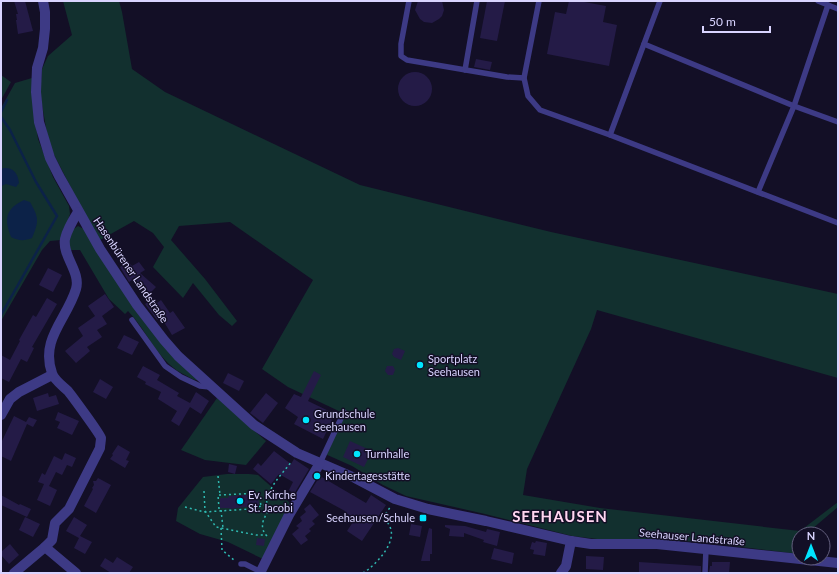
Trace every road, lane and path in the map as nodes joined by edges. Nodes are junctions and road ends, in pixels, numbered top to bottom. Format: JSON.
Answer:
{"nodes":[{"id":1,"x":43,"y":1,"type":"edge"},
{"id":2,"x":409,"y":1,"type":"edge"},
{"id":3,"x":477,"y":1,"type":"edge"},
{"id":4,"x":539,"y":1,"type":"edge"},
{"id":5,"x":660,"y":1,"type":"edge"},
{"id":6,"x":818,"y":1,"type":"edge"},
{"id":7,"x":828,"y":5,"type":"junction"},
{"id":8,"x":838,"y":9,"type":"edge"},
{"id":9,"x":644,"y":44,"type":"junction"},
{"id":10,"x":465,"y":70,"type":"junction"},
{"id":11,"x":524,"y":78,"type":"junction"},
{"id":12,"x":794,"y":106,"type":"junction"},
{"id":13,"x":838,"y":122,"type":"edge"},
{"id":14,"x":610,"y":135,"type":"junction"},
{"id":15,"x":758,"y":192,"type":"junction"},
{"id":16,"x":78,"y":212,"type":"junction"},
{"id":17,"x":838,"y":223,"type":"edge"},
{"id":18,"x":132,"y":320,"type":"dead end"},
{"id":19,"x":52,"y":375,"type":"junction"},
{"id":20,"x":214,"y":388,"type":"junction"},
{"id":21,"x":238,"y":409,"type":"joint"},
{"id":22,"x":344,"y":412,"type":"dead end"},
{"id":23,"x":1,"y":415,"type":"edge"},
{"id":24,"x":297,"y":453,"type":"junction"},
{"id":25,"x":320,"y":463,"type":"junction"},
{"id":26,"x":218,"y":476,"type":"dead end"},
{"id":27,"x":204,"y":491,"type":"dead end"},
{"id":28,"x":220,"y":495,"type":"junction"},
{"id":29,"x":395,"y":499,"type":"junction"},
{"id":30,"x":265,"y":505,"type":"junction"},
{"id":31,"x":261,"y":506,"type":"junction"},
{"id":32,"x":185,"y":508,"type":"dead end"},
{"id":33,"x":220,"y":510,"type":"junction"},
{"id":34,"x":205,"y":512,"type":"junction"},
{"id":35,"x":291,"y":512,"type":"junction"},
{"id":36,"x":222,"y":528,"type":"junction"},
{"id":37,"x":266,"y":534,"type":"junction"},
{"id":38,"x":571,"y":541,"type":"junction"},
{"id":39,"x":274,"y":544,"type":"junction"},
{"id":40,"x":45,"y":547,"type":"junction"},
{"id":41,"x":706,"y":549,"type":"junction"},
{"id":42,"x":838,"y":563,"type":"edge"},
{"id":43,"x":241,"y":564,"type":"joint"},
{"id":44,"x":260,"y":572,"type":"edge"},
{"id":45,"x":14,"y":573,"type":"edge"},
{"id":46,"x":76,"y":573,"type":"edge"},
{"id":47,"x":364,"y":573,"type":"edge"},
{"id":48,"x":561,"y":573,"type":"edge"},
{"id":49,"x":705,"y":573,"type":"edge"}],
"edges":[{"from":1,"to":16,"type":"street","name":"Hasenbürener Landstraße"},
{"from":2,"to":10,"type":"lane"},
{"from":3,"to":10,"type":"lane"},
{"from":4,"to":11,"type":"lane"},
{"from":5,"to":9,"type":"lane"},
{"from":6,"to":7,"type":"lane"},
{"from":7,"to":8,"type":"lane"},
{"from":7,"to":12,"type":"lane"},
{"from":9,"to":12,"type":"lane"},
{"from":9,"to":14,"type":"lane"},
{"from":10,"to":11,"type":"lane"},
{"from":11,"to":14,"type":"lane"},
{"from":12,"to":13,"type":"lane"},
{"from":12,"to":15,"type":"lane"},
{"from":14,"to":15,"type":"lane"},
{"from":15,"to":17,"type":"lane"},
{"from":16,"to":19,"type":"street"},
{"from":16,"to":20,"type":"street","name":"Hasenbürener Landstraße"},
{"from":18,"to":20,"type":"lane"},
{"from":19,"to":23,"type":"street"},
{"from":19,"to":40,"type":"street"},
{"from":20,"to":21,"type":"street","name":"Hasenbürener Landstraße"},
{"from":21,"to":24,"type":"street","name":"Seehauser Landstraße"},
{"from":22,"to":25,"type":"lane"},
{"from":24,"to":25,"type":"street","name":"Seehauser Landstraße"},
{"from":24,"to":30,"type":"path"},
{"from":25,"to":29,"type":"street","name":"Seehauser Landstraße"},
{"from":25,"to":35,"type":"street"},
{"from":26,"to":28,"type":"path"},
{"from":27,"to":34,"type":"path"},
{"from":28,"to":31,"type":"path"},
{"from":28,"to":33,"type":"path"},
{"from":29,"to":38,"type":"street","name":"Seehauser Landstraße"},
{"from":29,"to":47,"type":"path"},
{"from":30,"to":31,"type":"path"},
{"from":30,"to":35,"type":"path"},
{"from":30,"to":37,"type":"path"},
{"from":31,"to":33,"type":"path"},
{"from":32,"to":34,"type":"path"},
{"from":33,"to":34,"type":"path"},
{"from":33,"to":36,"type":"path"},
{"from":34,"to":36,"type":"path"},
{"from":35,"to":39,"type":"street"},
{"from":36,"to":37,"type":"path"},
{"from":36,"to":43,"type":"path"},
{"from":37,"to":39,"type":"path"},
{"from":38,"to":41,"type":"street","name":"Seehauser Landstraße"},
{"from":38,"to":48,"type":"street"},
{"from":39,"to":44,"type":"street"},
{"from":40,"to":45,"type":"street"},
{"from":40,"to":46,"type":"street"},
{"from":41,"to":42,"type":"street","name":"Seehauser Landstraße"},
{"from":41,"to":49,"type":"lane"},
{"from":43,"to":44,"type":"lane"}]}
